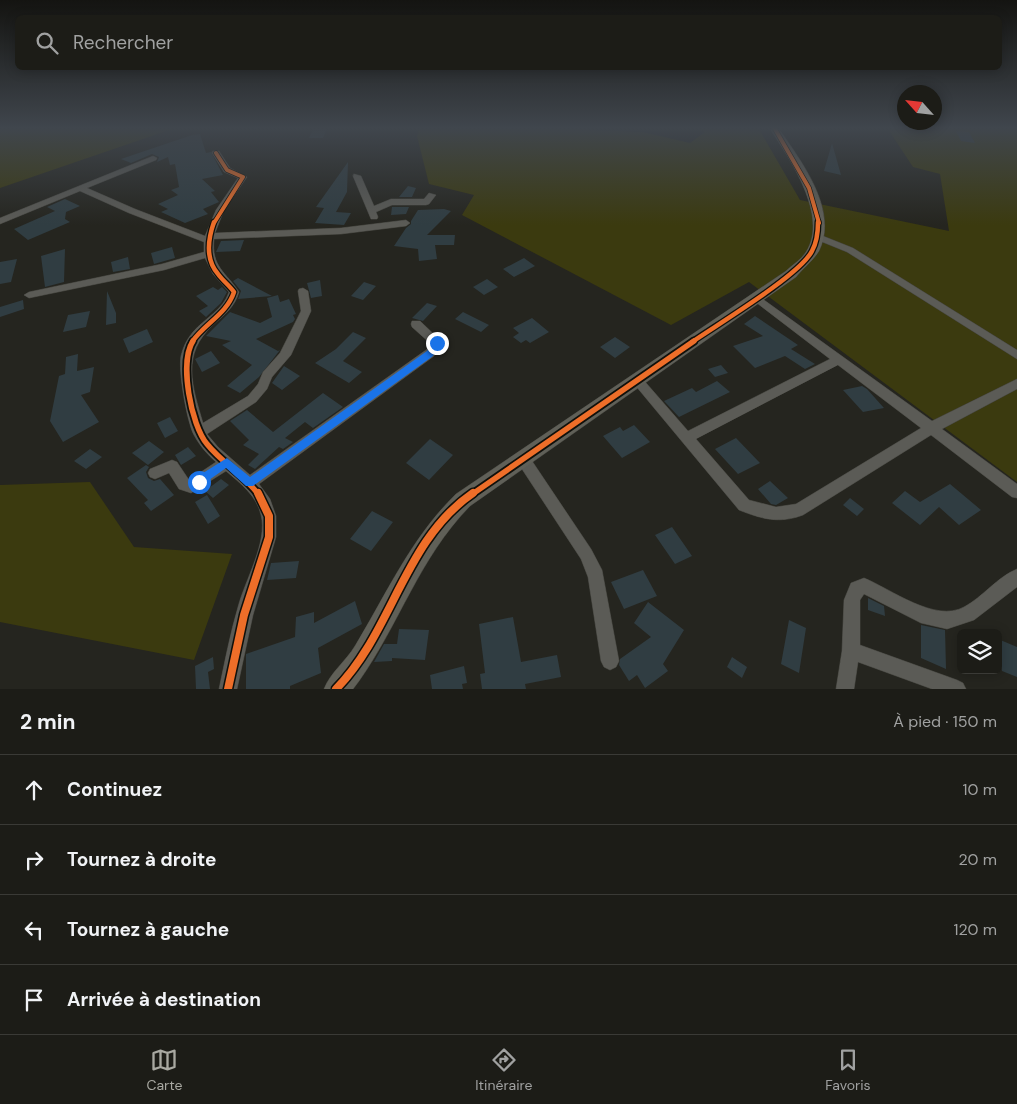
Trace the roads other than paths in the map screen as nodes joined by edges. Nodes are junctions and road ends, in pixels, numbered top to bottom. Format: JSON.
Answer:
{"nodes":[{"id":1,"x":145,"y":161,"type":"edge"},
{"id":2,"x":221,"y":161,"type":"edge"},
{"id":3,"x":794,"y":161,"type":"edge"},
{"id":4,"x":357,"y":176,"type":"dead end"},
{"id":5,"x":83,"y":189,"type":"junction"},
{"id":6,"x":432,"y":195,"type":"dead end"},
{"id":7,"x":374,"y":210,"type":"junction"},
{"id":8,"x":0,"y":221,"type":"edge"},
{"id":9,"x":406,"y":223,"type":"dead end"},
{"id":10,"x":376,"y":226,"type":"junction"},
{"id":11,"x":818,"y":237,"type":"junction"},
{"id":12,"x":209,"y":238,"type":"junction"},
{"id":13,"x":208,"y":254,"type":"junction"},
{"id":14,"x":303,"y":291,"type":"dead end"},
{"id":15,"x":29,"y":295,"type":"dead end"},
{"id":16,"x":757,"y":298,"type":"junction"},
{"id":17,"x":416,"y":324,"type":"dead end"},
{"id":18,"x":1017,"y":355,"type":"edge"},
{"id":19,"x":838,"y":360,"type":"junction"},
{"id":20,"x":636,"y":379,"type":"junction"},
{"id":21,"x":1017,"y":384,"type":"edge"},
{"id":22,"x":933,"y":427,"type":"junction"},
{"id":23,"x":199,"y":432,"type":"junction"},
{"id":24,"x":688,"y":437,"type":"junction"},
{"id":25,"x":523,"y":459,"type":"junction"},
{"id":26,"x":227,"y":462,"type":"junction"},
{"id":27,"x":156,"y":473,"type":"dead end"},
{"id":28,"x":250,"y":483,"type":"junction"},
{"id":29,"x":1017,"y":492,"type":"edge"},
{"id":30,"x":1017,"y":577,"type":"edge"},
{"id":31,"x":851,"y":651,"type":"junction"},
{"id":32,"x":610,"y":661,"type":"dead end"},
{"id":33,"x":228,"y":689,"type":"edge"},
{"id":34,"x":336,"y":689,"type":"edge"},
{"id":35,"x":845,"y":689,"type":"edge"},
{"id":36,"x":957,"y":689,"type":"edge"}],
"edges":[{"from":1,"to":5,"type":"street"},
{"from":2,"to":12,"type":"street"},
{"from":3,"to":11,"type":"street"},
{"from":4,"to":7,"type":"street"},
{"from":5,"to":8,"type":"street"},
{"from":5,"to":12,"type":"street"},
{"from":6,"to":7,"type":"street"},
{"from":7,"to":10,"type":"street"},
{"from":9,"to":10,"type":"street"},
{"from":10,"to":12,"type":"street"},
{"from":11,"to":16,"type":"street"},
{"from":11,"to":18,"type":"street"},
{"from":12,"to":13,"type":"street"},
{"from":13,"to":15,"type":"street"},
{"from":13,"to":23,"type":"street"},
{"from":14,"to":23,"type":"street"},
{"from":16,"to":19,"type":"street"},
{"from":16,"to":20,"type":"street"},
{"from":17,"to":28,"type":"street"},
{"from":19,"to":22,"type":"street"},
{"from":19,"to":24,"type":"street"},
{"from":20,"to":24,"type":"street"},
{"from":20,"to":25,"type":"street"},
{"from":21,"to":22,"type":"street"},
{"from":22,"to":24,"type":"street"},
{"from":22,"to":29,"type":"street"},
{"from":23,"to":26,"type":"street"},
{"from":25,"to":32,"type":"street"},
{"from":25,"to":34,"type":"street"},
{"from":26,"to":27,"type":"street"},
{"from":26,"to":28,"type":"street"},
{"from":28,"to":33,"type":"street"},
{"from":30,"to":31,"type":"street"},
{"from":31,"to":35,"type":"street"},
{"from":31,"to":36,"type":"street"}]}
